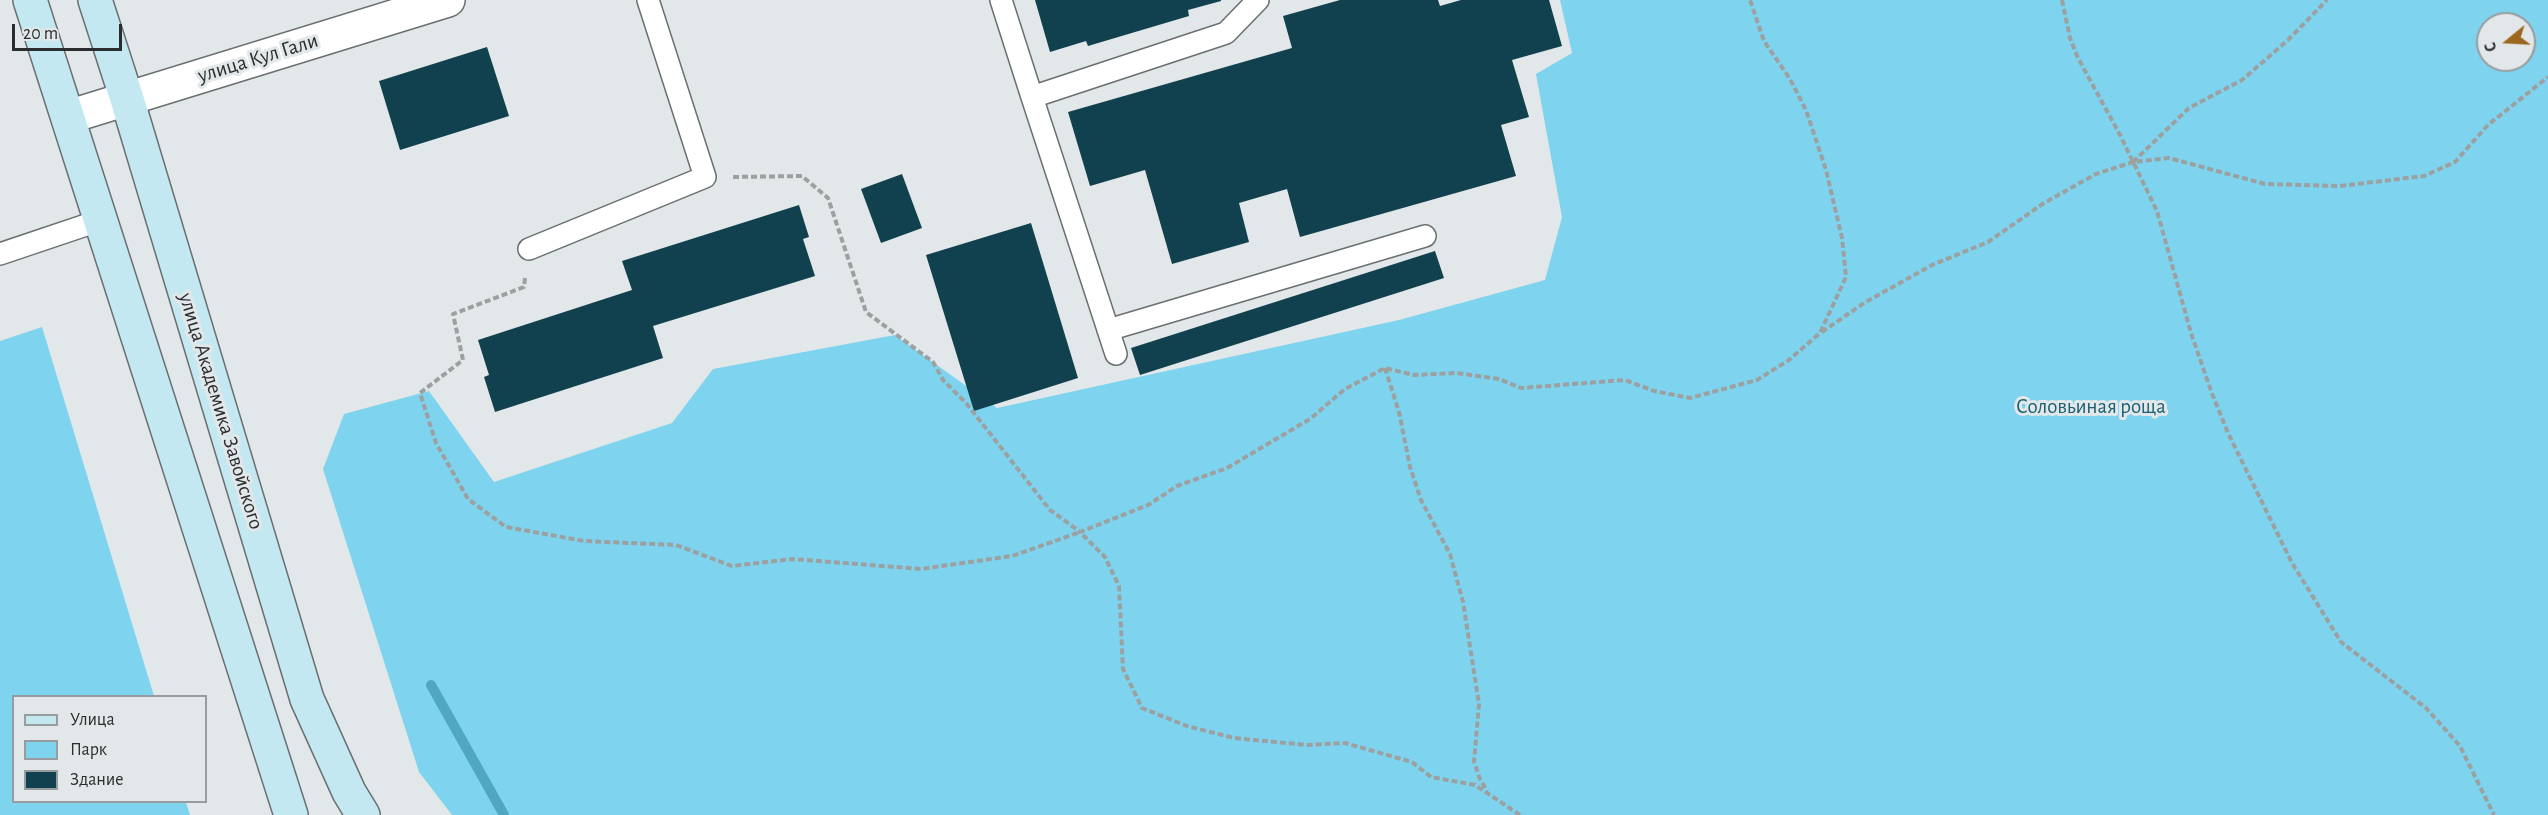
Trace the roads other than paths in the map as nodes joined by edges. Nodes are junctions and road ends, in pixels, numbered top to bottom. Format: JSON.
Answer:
{"nodes":[{"id":1,"x":30,"y":0,"type":"edge"},
{"id":2,"x":95,"y":0,"type":"edge"},
{"id":3,"x":448,"y":0,"type":"edge"},
{"id":4,"x":648,"y":0,"type":"edge"},
{"id":5,"x":1001,"y":0,"type":"edge"},
{"id":6,"x":1258,"y":0,"type":"edge"},
{"id":7,"x":1032,"y":97,"type":"junction"},
{"id":8,"x":127,"y":99,"type":"junction"},
{"id":9,"x":68,"y":117,"type":"junction"},
{"id":10,"x":101,"y":220,"type":"junction"},
{"id":11,"x":1425,"y":236,"type":"dead end"},
{"id":12,"x":529,"y":249,"type":"road end"},
{"id":13,"x":0,"y":254,"type":"edge"},
{"id":14,"x":1108,"y":330,"type":"junction"},
{"id":15,"x":1116,"y":354,"type":"dead end"},
{"id":16,"x":291,"y":815,"type":"edge"},
{"id":17,"x":363,"y":815,"type":"edge"}],
"edges":[{"from":1,"to":9,"type":"street"},
{"from":2,"to":8,"type":"street","name":"улица Академика Завойского"},
{"from":3,"to":8,"type":"street","name":"улица Кул Гали"},
{"from":4,"to":12,"type":"lane"},
{"from":5,"to":7,"type":"lane"},
{"from":6,"to":7,"type":"lane"},
{"from":7,"to":14,"type":"lane"},
{"from":8,"to":9,"type":"street","name":"улица Кул Гали"},
{"from":8,"to":17,"type":"street","name":"улица Академика Завойского"},
{"from":9,"to":10,"type":"street"},
{"from":10,"to":13,"type":"lane"},
{"from":10,"to":16,"type":"street"},
{"from":11,"to":14,"type":"lane"},
{"from":14,"to":15,"type":"lane"}]}
